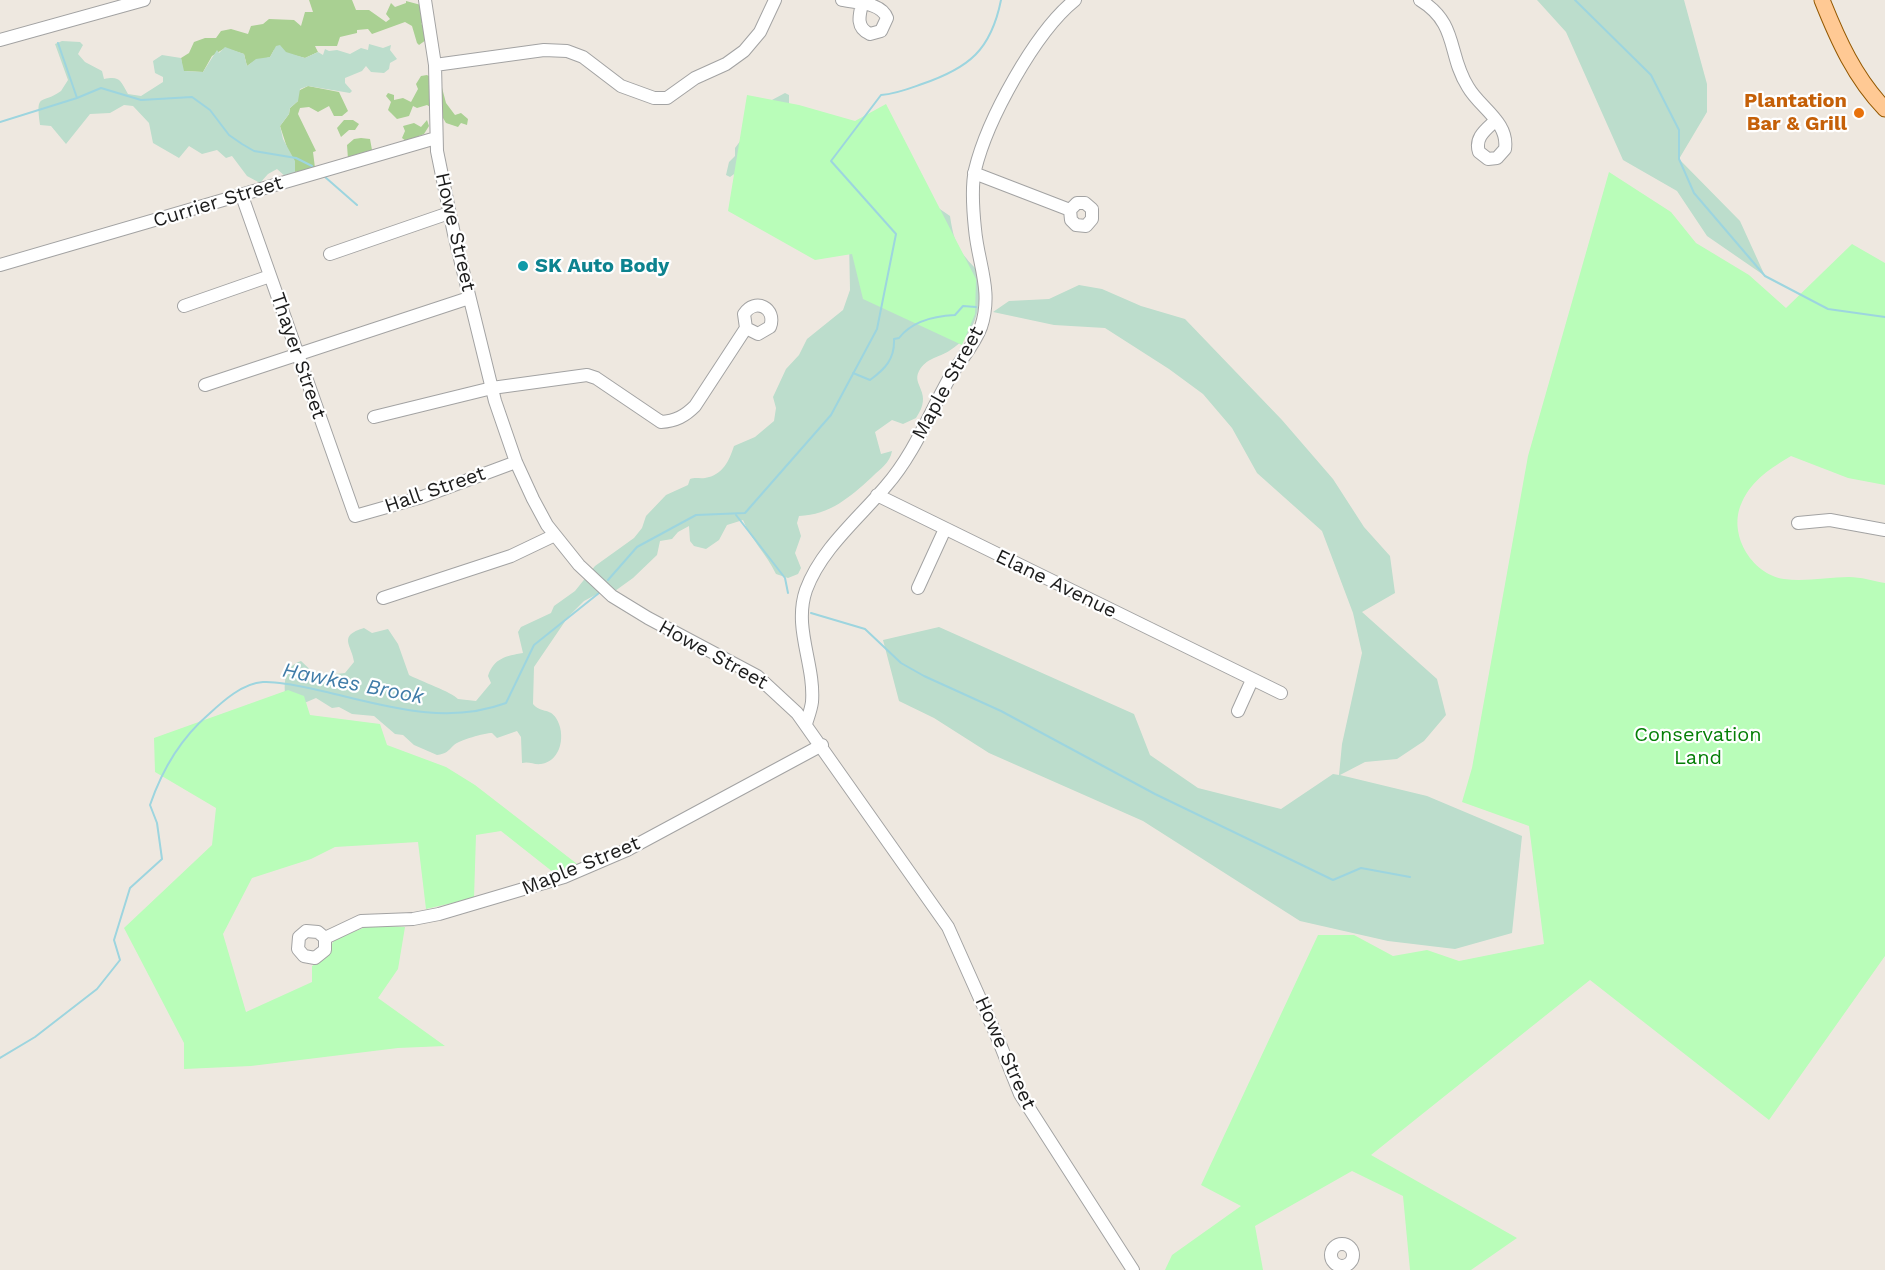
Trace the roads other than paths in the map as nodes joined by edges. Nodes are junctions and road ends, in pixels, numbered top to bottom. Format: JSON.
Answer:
{"nodes":[{"id":1,"x":144,"y":0,"type":"edge"},
{"id":2,"x":425,"y":0,"type":"edge"},
{"id":3,"x":775,"y":0,"type":"edge"},
{"id":4,"x":842,"y":0,"type":"edge"},
{"id":5,"x":1075,"y":0,"type":"edge"},
{"id":6,"x":1420,"y":0,"type":"edge"},
{"id":7,"x":1822,"y":0,"type":"edge"},
{"id":8,"x":862,"y":4,"type":"dead end"},
{"id":9,"x":0,"y":40,"type":"edge"},
{"id":10,"x":435,"y":65,"type":"junction"},
{"id":11,"x":1885,"y":109,"type":"edge"},
{"id":12,"x":1496,"y":120,"type":"dead end"},
{"id":13,"x":436,"y":138,"type":"junction"},
{"id":14,"x":974,"y":173,"type":"junction"},
{"id":15,"x":242,"y":196,"type":"junction"},
{"id":16,"x":1071,"y":210,"type":"dead end"},
{"id":17,"x":449,"y":213,"type":"junction"},
{"id":18,"x":330,"y":254,"type":"dead end"},
{"id":19,"x":0,"y":265,"type":"edge"},
{"id":20,"x":270,"y":276,"type":"junction"},
{"id":21,"x":469,"y":298,"type":"junction"},
{"id":22,"x":184,"y":306,"type":"dead end"},
{"id":23,"x":746,"y":328,"type":"dead end"},
{"id":24,"x":298,"y":354,"type":"junction"},
{"id":25,"x":205,"y":385,"type":"dead end"},
{"id":26,"x":492,"y":388,"type":"junction"},
{"id":27,"x":374,"y":417,"type":"dead end"},
{"id":28,"x":516,"y":462,"type":"junction"},
{"id":29,"x":877,"y":495,"type":"junction"},
{"id":30,"x":355,"y":516,"type":"joint"},
{"id":31,"x":1798,"y":523,"type":"dead end"},
{"id":32,"x":945,"y":529,"type":"junction"},
{"id":33,"x":1885,"y":530,"type":"edge"},
{"id":34,"x":555,"y":535,"type":"junction"},
{"id":35,"x":918,"y":588,"type":"dead end"},
{"id":36,"x":383,"y":598,"type":"dead end"},
{"id":37,"x":1252,"y":680,"type":"junction"},
{"id":38,"x":1281,"y":693,"type":"dead end"},
{"id":39,"x":1238,"y":711,"type":"dead end"},
{"id":40,"x":806,"y":724,"type":"junction"},
{"id":41,"x":822,"y":745,"type":"junction"},
{"id":42,"x":325,"y":938,"type":"dead end"},
{"id":43,"x":1133,"y":1270,"type":"edge"}],
"edges":[{"from":1,"to":9,"type":"street"},
{"from":2,"to":10,"type":"street","name":"Howe Street"},
{"from":3,"to":10,"type":"street"},
{"from":4,"to":8,"type":"street"},
{"from":5,"to":14,"type":"street","name":"Maple Street"},
{"from":6,"to":12,"type":"street"},
{"from":7,"to":11,"type":"main road"},
{"from":10,"to":13,"type":"street","name":"Howe Street"},
{"from":13,"to":15,"type":"street","name":"Currier Street"},
{"from":13,"to":17,"type":"street","name":"Howe Street"},
{"from":14,"to":16,"type":"street"},
{"from":14,"to":29,"type":"street","name":"Maple Street"},
{"from":15,"to":19,"type":"street","name":"Currier Street"},
{"from":15,"to":20,"type":"street","name":"Thayer Street"},
{"from":17,"to":18,"type":"street"},
{"from":17,"to":21,"type":"street","name":"Howe Street"},
{"from":20,"to":22,"type":"street"},
{"from":20,"to":24,"type":"street","name":"Thayer Street"},
{"from":21,"to":24,"type":"street"},
{"from":21,"to":26,"type":"street","name":"Howe Street"},
{"from":23,"to":26,"type":"street"},
{"from":24,"to":25,"type":"street"},
{"from":24,"to":30,"type":"street","name":"Thayer Street"},
{"from":26,"to":27,"type":"street"},
{"from":26,"to":28,"type":"street","name":"Howe Street"},
{"from":28,"to":30,"type":"street","name":"Hall Street"},
{"from":28,"to":34,"type":"street","name":"Howe Street"},
{"from":29,"to":32,"type":"street","name":"Elane Avenue"},
{"from":29,"to":40,"type":"street","name":"Maple Street"},
{"from":31,"to":33,"type":"street"},
{"from":32,"to":35,"type":"street"},
{"from":32,"to":37,"type":"street","name":"Elane Avenue"},
{"from":34,"to":36,"type":"street"},
{"from":34,"to":40,"type":"street","name":"Howe Street"},
{"from":37,"to":38,"type":"street","name":"Elane Avenue"},
{"from":37,"to":39,"type":"street"},
{"from":40,"to":41,"type":"street","name":"Howe Street"},
{"from":41,"to":42,"type":"street","name":"Maple Street"},
{"from":41,"to":43,"type":"street","name":"Howe Street"}]}
